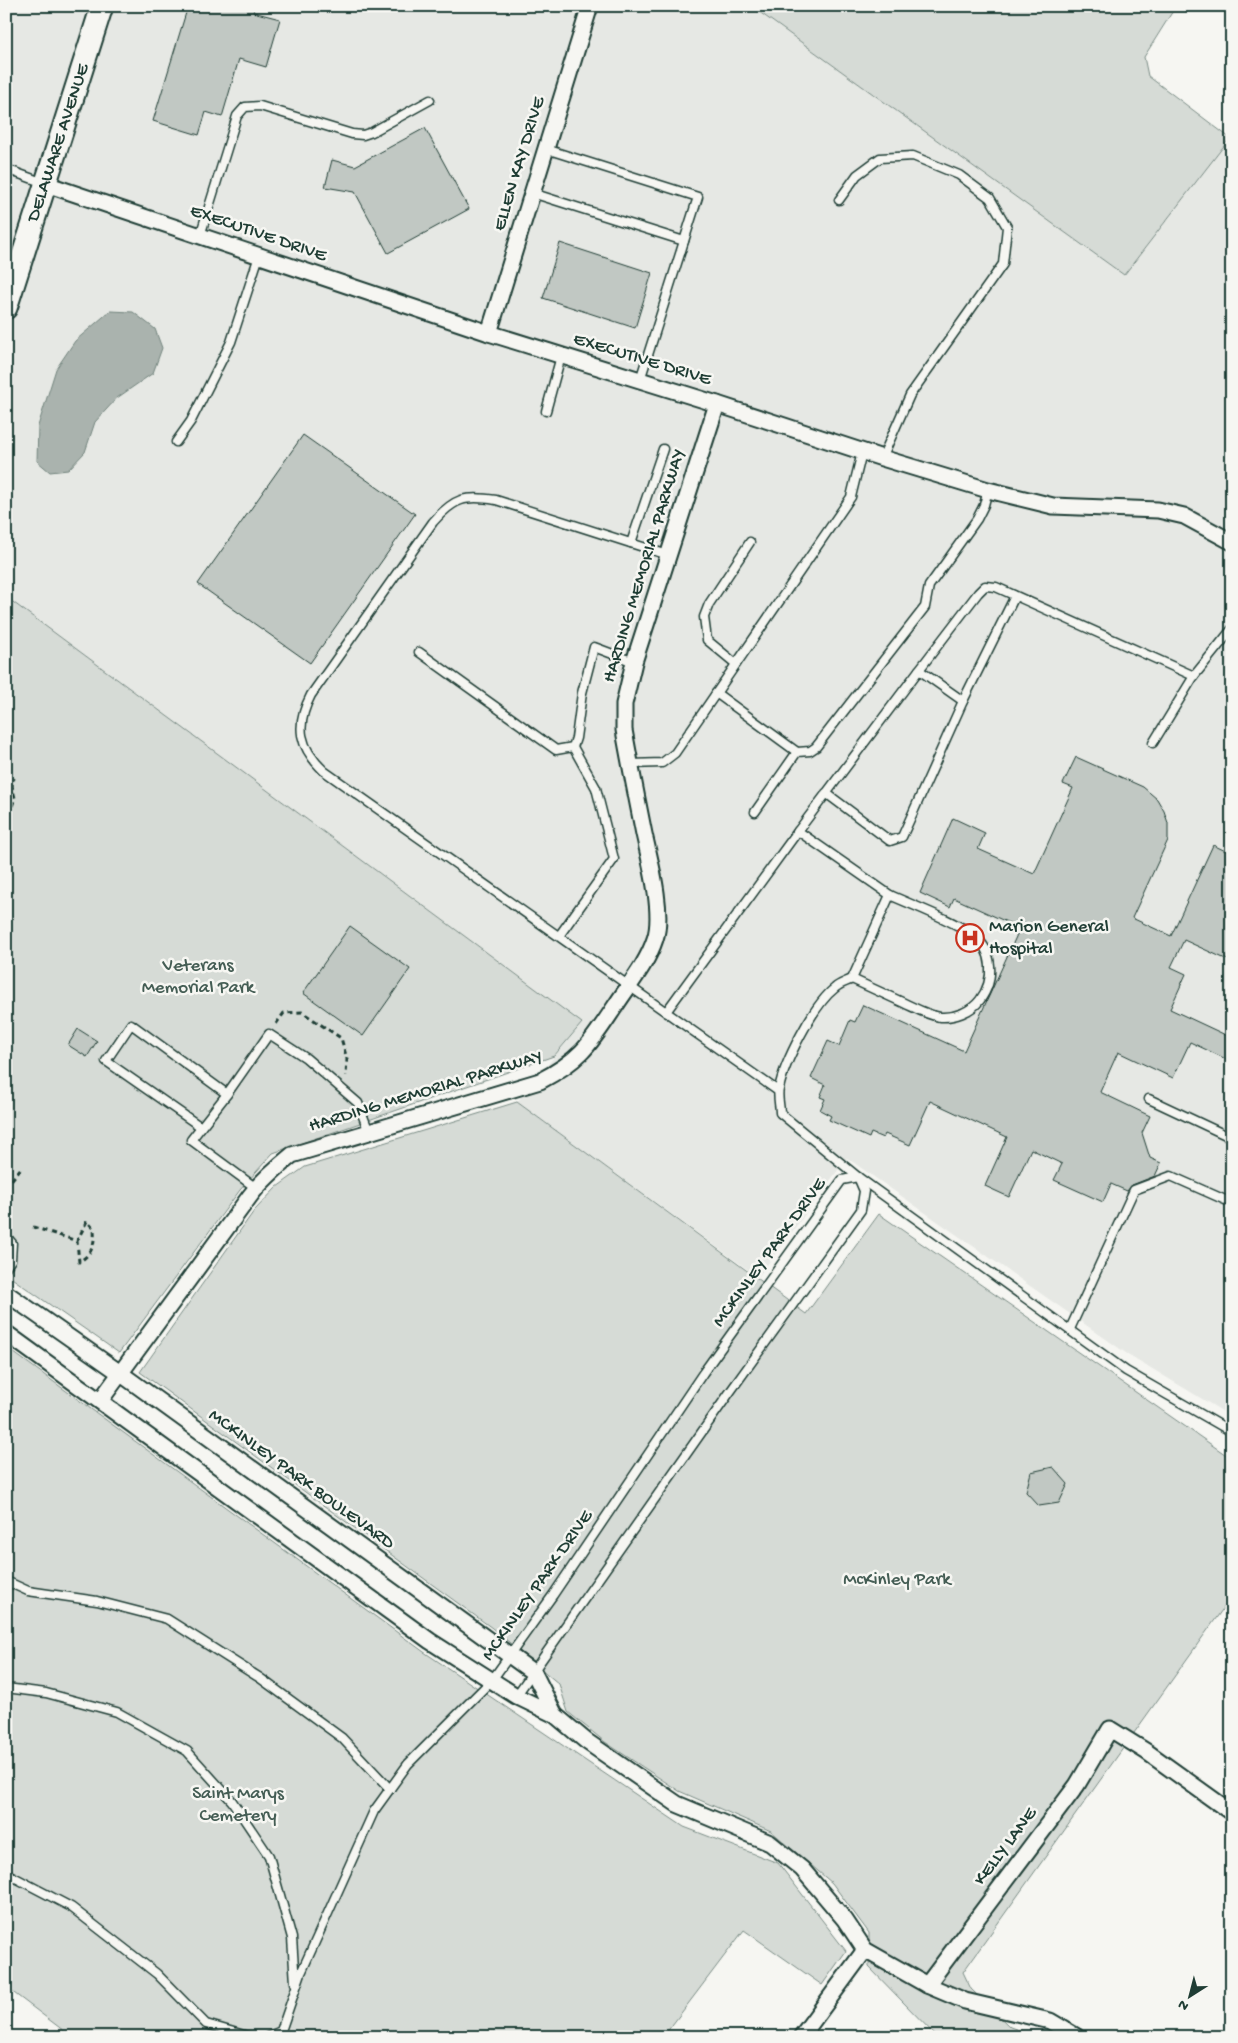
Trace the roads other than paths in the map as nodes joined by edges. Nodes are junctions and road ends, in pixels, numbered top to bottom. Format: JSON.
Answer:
{"nodes":[{"id":1,"x":102,"y":6,"type":"edge"},
{"id":2,"x":590,"y":6,"type":"edge"},
{"id":3,"x":430,"y":100,"type":"dead end"},
{"id":4,"x":546,"y":149,"type":"junction"},
{"id":5,"x":6,"y":169,"type":"edge"},
{"id":6,"x":46,"y":184,"type":"junction"},
{"id":7,"x":532,"y":193,"type":"junction"},
{"id":8,"x":839,"y":200,"type":"dead end"},
{"id":9,"x":200,"y":236,"type":"junction"},
{"id":10,"x":684,"y":241,"type":"junction"},
{"id":11,"x":259,"y":256,"type":"junction"},
{"id":12,"x":6,"y":308,"type":"edge"},
{"id":13,"x":489,"y":334,"type":"junction"},
{"id":14,"x":561,"y":356,"type":"junction"},
{"id":15,"x":640,"y":380,"type":"junction"},
{"id":16,"x":717,"y":404,"type":"junction"},
{"id":17,"x":546,"y":411,"type":"dead end"},
{"id":18,"x":176,"y":442,"type":"dead end"},
{"id":19,"x":663,"y":449,"type":"dead end"},
{"id":20,"x":862,"y":452,"type":"junction"},
{"id":21,"x":882,"y":458,"type":"junction"},
{"id":22,"x":988,"y":490,"type":"junction"},
{"id":23,"x":750,"y":542,"type":"dead end"},
{"id":24,"x":1232,"y":542,"type":"edge"},
{"id":25,"x":631,"y":544,"type":"junction"},
{"id":26,"x":668,"y":555,"type":"junction"},
{"id":27,"x":1015,"y":596,"type":"junction"},
{"id":28,"x":1232,"y":629,"type":"edge"},
{"id":29,"x":420,"y":652,"type":"dead end"},
{"id":30,"x":634,"y":662,"type":"junction"},
{"id":31,"x":736,"y":664,"type":"junction"},
{"id":32,"x":919,"y":670,"type":"junction"},
{"id":33,"x":1194,"y":676,"type":"junction"},
{"id":34,"x":716,"y":693,"type":"junction"},
{"id":35,"x":964,"y":701,"type":"junction"},
{"id":36,"x":1153,"y":743,"type":"dead end"},
{"id":37,"x":573,"y":747,"type":"junction"},
{"id":38,"x":797,"y":752,"type":"junction"},
{"id":39,"x":630,"y":764,"type":"junction"},
{"id":40,"x":826,"y":793,"type":"junction"},
{"id":41,"x":755,"y":812,"type":"dead end"},
{"id":42,"x":798,"y":831,"type":"junction"},
{"id":43,"x":890,"y":895,"type":"junction"},
{"id":44,"x":559,"y":936,"type":"junction"},
{"id":45,"x":852,"y":979,"type":"junction"},
{"id":46,"x":629,"y":985,"type":"junction"},
{"id":47,"x":666,"y":1012,"type":"junction"},
{"id":48,"x":778,"y":1091,"type":"junction"},
{"id":49,"x":227,"y":1094,"type":"junction"},
{"id":50,"x":1149,"y":1099,"type":"dead end"},
{"id":51,"x":201,"y":1127,"type":"junction"},
{"id":52,"x":369,"y":1132,"type":"junction"},
{"id":53,"x":1232,"y":1138,"type":"edge"},
{"id":54,"x":858,"y":1177,"type":"junction"},
{"id":55,"x":256,"y":1188,"type":"junction"},
{"id":56,"x":1232,"y":1203,"type":"edge"},
{"id":57,"x":6,"y":1236,"type":"edge"},
{"id":58,"x":6,"y":1267,"type":"edge"},
{"id":59,"x":6,"y":1293,"type":"edge"},
{"id":60,"x":1070,"y":1329,"type":"junction"},
{"id":61,"x":6,"y":1333,"type":"edge"},
{"id":62,"x":120,"y":1373,"type":"junction"},
{"id":63,"x":100,"y":1401,"type":"junction"},
{"id":64,"x":1232,"y":1432,"type":"edge"},
{"id":65,"x":6,"y":1581,"type":"edge"},
{"id":66,"x":510,"y":1656,"type":"junction"},
{"id":67,"x":534,"y":1673,"type":"junction"},
{"id":68,"x":492,"y":1680,"type":"junction"},
{"id":69,"x":6,"y":1688,"type":"edge"},
{"id":70,"x":516,"y":1696,"type":"junction"},
{"id":71,"x":556,"y":1715,"type":"junction"},
{"id":72,"x":390,"y":1789,"type":"junction"},
{"id":73,"x":1232,"y":1813,"type":"edge"},
{"id":74,"x":6,"y":1873,"type":"edge"},
{"id":75,"x":865,"y":1950,"type":"junction"},
{"id":76,"x":928,"y":1986,"type":"junction"},
{"id":77,"x":296,"y":1987,"type":"junction"},
{"id":78,"x":251,"y":2037,"type":"edge"},
{"id":79,"x":267,"y":2037,"type":"edge"},
{"id":80,"x":802,"y":2037,"type":"edge"},
{"id":81,"x":1077,"y":2037,"type":"edge"}],
"edges":[{"from":1,"to":6,"type":"main road","name":"DELAWARE AVENUE"},
{"from":2,"to":4,"type":"street","name":"ELLEN KAY DRIVE"},
{"from":3,"to":9,"type":"lane"},
{"from":4,"to":7,"type":"street","name":"ELLEN KAY DRIVE"},
{"from":4,"to":10,"type":"lane"},
{"from":5,"to":6,"type":"lane"},
{"from":6,"to":9,"type":"street","name":"EXECUTIVE DRIVE"},
{"from":6,"to":12,"type":"main road","name":"DELAWARE AVENUE"},
{"from":7,"to":10,"type":"lane"},
{"from":7,"to":13,"type":"street","name":"ELLEN KAY DRIVE"},
{"from":8,"to":21,"type":"lane"},
{"from":9,"to":11,"type":"street","name":"EXECUTIVE DRIVE"},
{"from":10,"to":15,"type":"lane"},
{"from":11,"to":13,"type":"street","name":"EXECUTIVE DRIVE"},
{"from":11,"to":18,"type":"lane"},
{"from":13,"to":14,"type":"street","name":"EXECUTIVE DRIVE"},
{"from":14,"to":15,"type":"street","name":"EXECUTIVE DRIVE"},
{"from":14,"to":17,"type":"lane"},
{"from":15,"to":16,"type":"street","name":"EXECUTIVE DRIVE"},
{"from":16,"to":20,"type":"street","name":"EXECUTIVE DRIVE"},
{"from":16,"to":26,"type":"street","name":"HARDING MEMORIAL PARKWAY"},
{"from":19,"to":25,"type":"lane"},
{"from":20,"to":21,"type":"street","name":"EXECUTIVE DRIVE"},
{"from":20,"to":31,"type":"lane"},
{"from":21,"to":22,"type":"street","name":"EXECUTIVE DRIVE"},
{"from":22,"to":24,"type":"street","name":"EXECUTIVE DRIVE"},
{"from":22,"to":38,"type":"lane"},
{"from":23,"to":31,"type":"lane"},
{"from":25,"to":26,"type":"lane"},
{"from":25,"to":44,"type":"lane"},
{"from":26,"to":30,"type":"street","name":"HARDING MEMORIAL PARKWAY"},
{"from":27,"to":32,"type":"lane"},
{"from":27,"to":33,"type":"lane"},
{"from":27,"to":35,"type":"lane"},
{"from":28,"to":33,"type":"lane"},
{"from":29,"to":37,"type":"lane"},
{"from":30,"to":37,"type":"lane"},
{"from":30,"to":39,"type":"street","name":"HARDING MEMORIAL PARKWAY"},
{"from":31,"to":34,"type":"lane"},
{"from":32,"to":35,"type":"lane"},
{"from":32,"to":40,"type":"lane"},
{"from":33,"to":36,"type":"lane"},
{"from":34,"to":38,"type":"lane"},
{"from":34,"to":39,"type":"lane"},
{"from":35,"to":40,"type":"lane"},
{"from":37,"to":44,"type":"lane"},
{"from":38,"to":41,"type":"lane"},
{"from":39,"to":46,"type":"street","name":"HARDING MEMORIAL PARKWAY"},
{"from":40,"to":42,"type":"lane"},
{"from":42,"to":43,"type":"lane"},
{"from":42,"to":47,"type":"lane"},
{"from":43,"to":45,"type":"lane"},
{"from":43,"to":45,"type":"lane"},
{"from":44,"to":46,"type":"lane"},
{"from":45,"to":48,"type":"lane"},
{"from":46,"to":47,"type":"lane"},
{"from":46,"to":52,"type":"street","name":"HARDING MEMORIAL PARKWAY"},
{"from":47,"to":48,"type":"lane"},
{"from":48,"to":54,"type":"lane"},
{"from":49,"to":51,"type":"lane"},
{"from":49,"to":51,"type":"lane"},
{"from":49,"to":52,"type":"lane"},
{"from":50,"to":53,"type":"lane"},
{"from":51,"to":55,"type":"lane"},
{"from":52,"to":55,"type":"street","name":"HARDING MEMORIAL PARKWAY"},
{"from":54,"to":60,"type":"lane"},
{"from":54,"to":66,"type":"lane","name":"MCKINLEY PARK DRIVE"},
{"from":54,"to":67,"type":"lane"},
{"from":55,"to":62,"type":"street","name":"HARDING MEMORIAL PARKWAY"},
{"from":56,"to":60,"type":"lane"},
{"from":57,"to":58,"type":"lane"},
{"from":59,"to":62,"type":"street","name":"MCKINLEY PARK BOULEVARD"},
{"from":60,"to":64,"type":"lane"},
{"from":61,"to":63,"type":"street","name":"MCKINLEY PARK BOULEVARD"},
{"from":62,"to":63,"type":"street","name":"HARDING MEMORIAL PARKWAY"},
{"from":62,"to":66,"type":"street","name":"MCKINLEY PARK BOULEVARD"},
{"from":63,"to":68,"type":"street","name":"MCKINLEY PARK BOULEVARD"},
{"from":65,"to":72,"type":"lane"},
{"from":66,"to":67,"type":"street","name":"MCKINLEY PARK BOULEVARD"},
{"from":66,"to":68,"type":"lane","name":"MCKINLEY PARK DRIVE"},
{"from":67,"to":70,"type":"lane"},
{"from":67,"to":71,"type":"street","name":"MCKINLEY PARK BOULEVARD"},
{"from":68,"to":70,"type":"street","name":"MCKINLEY PARK BOULEVARD"},
{"from":68,"to":72,"type":"lane","name":"MCKINLEY PARK DRIVE"},
{"from":69,"to":77,"type":"lane"},
{"from":70,"to":71,"type":"street","name":"MCKINLEY PARK BOULEVARD"},
{"from":71,"to":75,"type":"street","name":"MCKINLEY PARK BOULEVARD"},
{"from":72,"to":77,"type":"lane","name":"MCKINLEY PARK DRIVE"},
{"from":73,"to":76,"type":"street","name":"KELLY LANE"},
{"from":74,"to":78,"type":"lane"},
{"from":75,"to":76,"type":"street","name":"MCKINLEY PARK BOULEVARD"},
{"from":75,"to":80,"type":"street"},
{"from":76,"to":81,"type":"street","name":"MCKINLEY PARK BOULEVARD"},
{"from":77,"to":79,"type":"lane","name":"MCKINLEY PARK DRIVE"}]}
